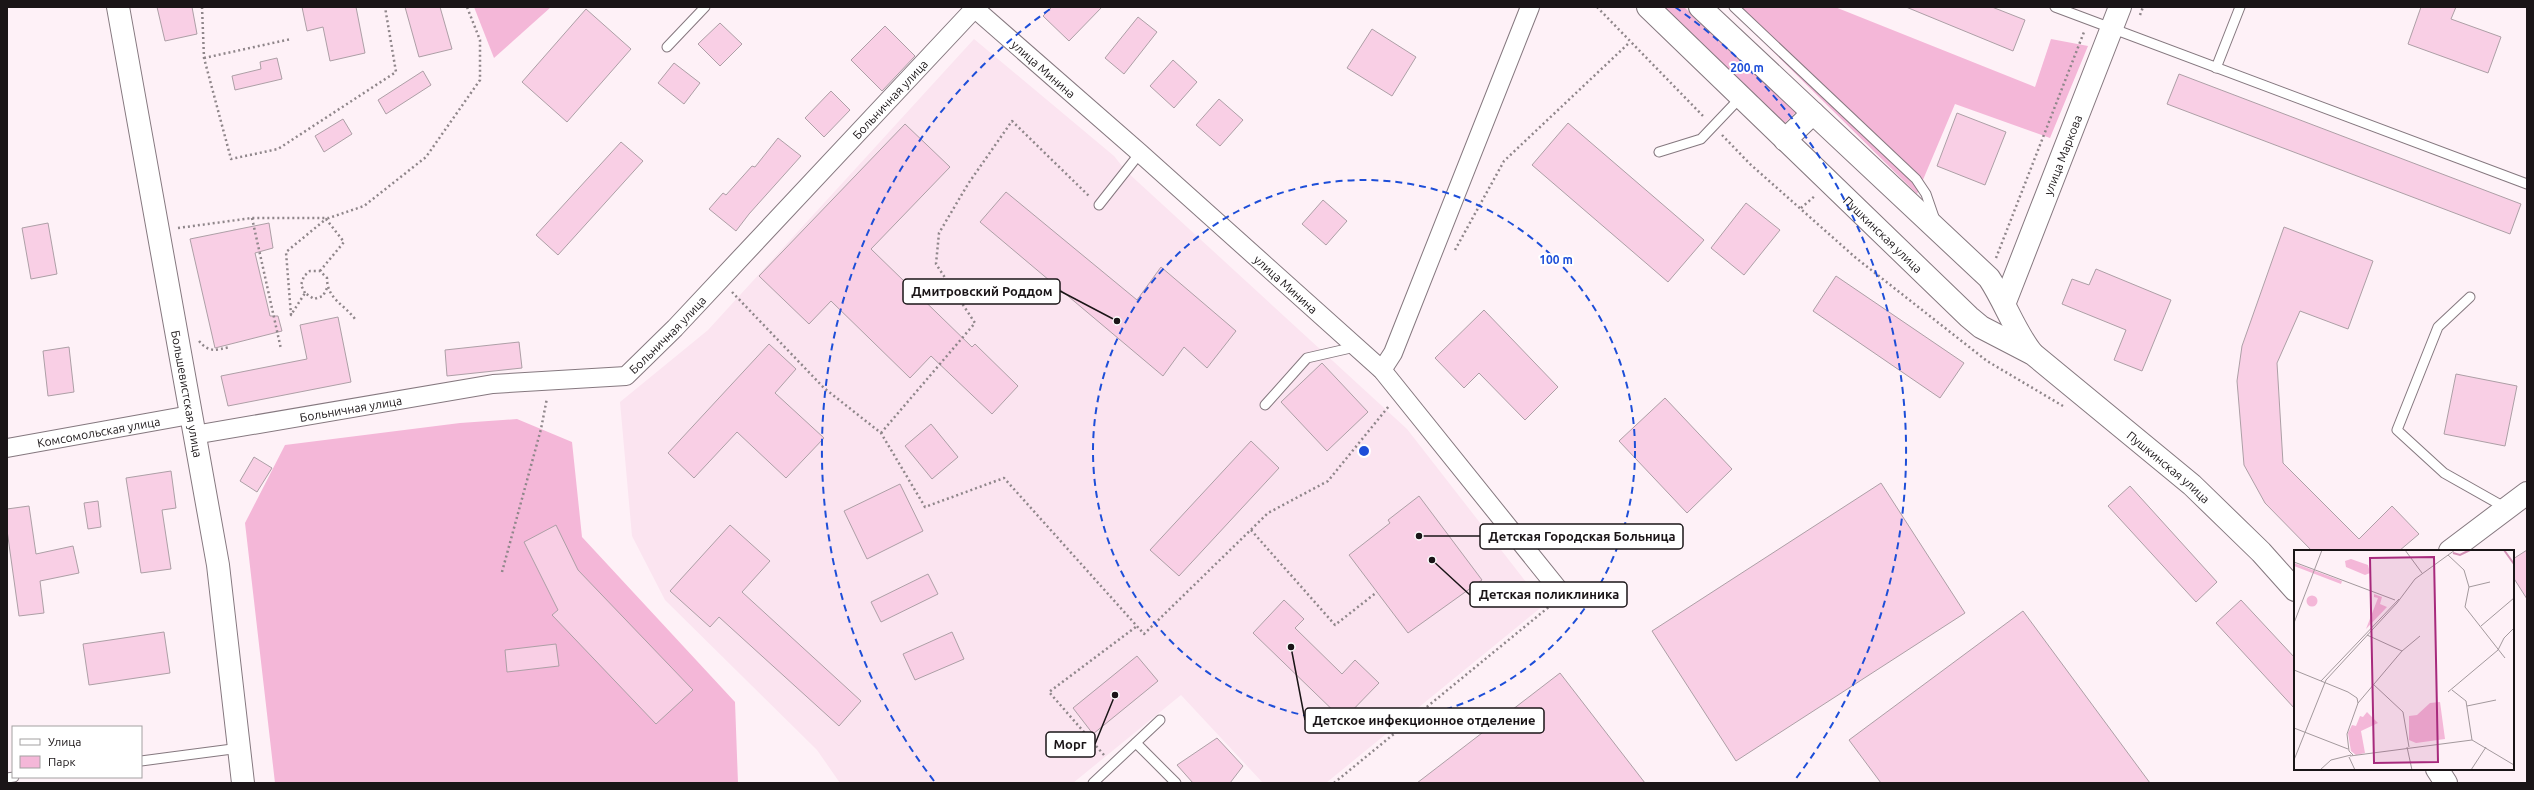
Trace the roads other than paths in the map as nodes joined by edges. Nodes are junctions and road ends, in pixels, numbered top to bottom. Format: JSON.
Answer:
{"nodes":[{"id":1,"x":118,"y":7,"type":"edge"},
{"id":2,"x":705,"y":7,"type":"edge"},
{"id":3,"x":1530,"y":7,"type":"edge"},
{"id":4,"x":1648,"y":7,"type":"edge"},
{"id":5,"x":1700,"y":7,"type":"edge"},
{"id":6,"x":1734,"y":7,"type":"edge"},
{"id":7,"x":2055,"y":7,"type":"edge"},
{"id":8,"x":2120,"y":7,"type":"edge"},
{"id":9,"x":2240,"y":7,"type":"edge"},
{"id":10,"x":974,"y":8,"type":"edge"},
{"id":11,"x":2112,"y":29,"type":"junction"},
{"id":12,"x":667,"y":47,"type":"dead end"},
{"id":13,"x":2216,"y":68,"type":"junction"},
{"id":14,"x":1740,"y":98,"type":"junction"},
{"id":15,"x":1813,"y":113,"type":"junction"},
{"id":16,"x":1785,"y":140,"type":"junction"},
{"id":17,"x":1659,"y":152,"type":"dead end"},
{"id":18,"x":1140,"y":153,"type":"junction"},
{"id":19,"x":2527,"y":184,"type":"edge"},
{"id":20,"x":1098,"y":205,"type":"road end"},
{"id":21,"x":1939,"y":231,"type":"junction"},
{"id":22,"x":2470,"y":297,"type":"dead end"},
{"id":23,"x":2005,"y":302,"type":"junction"},
{"id":24,"x":1981,"y":326,"type":"junction"},
{"id":25,"x":1356,"y":347,"type":"junction"},
{"id":26,"x":2033,"y":354,"type":"junction"},
{"id":27,"x":1382,"y":370,"type":"junction"},
{"id":28,"x":1265,"y":405,"type":"dead end"},
{"id":29,"x":192,"y":425,"type":"junction"},
{"id":30,"x":7,"y":448,"type":"edge"},
{"id":31,"x":2527,"y":493,"type":"edge"},
{"id":32,"x":2506,"y":508,"type":"junction"},
{"id":33,"x":2451,"y":550,"type":"edge"},
{"id":34,"x":2294,"y":589,"type":"edge"},
{"id":35,"x":1563,"y":595,"type":"road end"},
{"id":36,"x":1160,"y":720,"type":"dead end"},
{"id":37,"x":1136,"y":743,"type":"junction"},
{"id":38,"x":240,"y":748,"type":"junction"},
{"id":39,"x":142,"y":761,"type":"edge"},
{"id":40,"x":2438,"y":770,"type":"edge"},
{"id":41,"x":243,"y":783,"type":"edge"},
{"id":42,"x":1093,"y":783,"type":"edge"},
{"id":43,"x":1176,"y":783,"type":"edge"},
{"id":44,"x":2446,"y":783,"type":"edge"}],
"edges":[{"from":1,"to":29,"type":"main road","name":"Большевистская улица"},
{"from":2,"to":12,"type":"lane"},
{"from":3,"to":27,"type":"street"},
{"from":4,"to":14,"type":"main road","name":"Пушкинская улица"},
{"from":5,"to":15,"type":"main road","name":"Пушкинская улица"},
{"from":6,"to":21,"type":"lane"},
{"from":7,"to":11,"type":"lane"},
{"from":8,"to":11,"type":"main road","name":"улица Маркова"},
{"from":9,"to":13,"type":"lane"},
{"from":10,"to":18,"type":"street","name":"улица Минина"},
{"from":10,"to":29,"type":"street","name":"Больничная улица"},
{"from":11,"to":13,"type":"lane"},
{"from":11,"to":23,"type":"main road","name":"улица Маркова"},
{"from":13,"to":19,"type":"lane"},
{"from":14,"to":16,"type":"main road","name":"Пушкинская улица"},
{"from":14,"to":17,"type":"lane"},
{"from":15,"to":16,"type":"main road"},
{"from":15,"to":21,"type":"main road","name":"Пушкинская улица"},
{"from":16,"to":24,"type":"main road","name":"Пушкинская улица"},
{"from":18,"to":20,"type":"lane"},
{"from":18,"to":25,"type":"street","name":"улица Минина"},
{"from":21,"to":23,"type":"main road","name":"Пушкинская улица"},
{"from":22,"to":32,"type":"lane"},
{"from":23,"to":24,"type":"main road"},
{"from":23,"to":26,"type":"main road","name":"Пушкинская улица"},
{"from":24,"to":26,"type":"main road","name":"Пушкинская улица"},
{"from":25,"to":27,"type":"street","name":"улица Минина"},
{"from":25,"to":28,"type":"lane"},
{"from":26,"to":34,"type":"main road","name":"Пушкинская улица"},
{"from":27,"to":35,"type":"street","name":"улица Минина"},
{"from":29,"to":30,"type":"street","name":"Комсомольская улица"},
{"from":29,"to":38,"type":"main road","name":"Большевистская улица"},
{"from":31,"to":32,"type":"main road"},
{"from":32,"to":33,"type":"main road"},
{"from":36,"to":37,"type":"lane"},
{"from":37,"to":42,"type":"lane"},
{"from":37,"to":43,"type":"lane"},
{"from":38,"to":39,"type":"lane"},
{"from":38,"to":41,"type":"main road","name":"Большевистская улица"},
{"from":40,"to":44,"type":"main road"}]}
